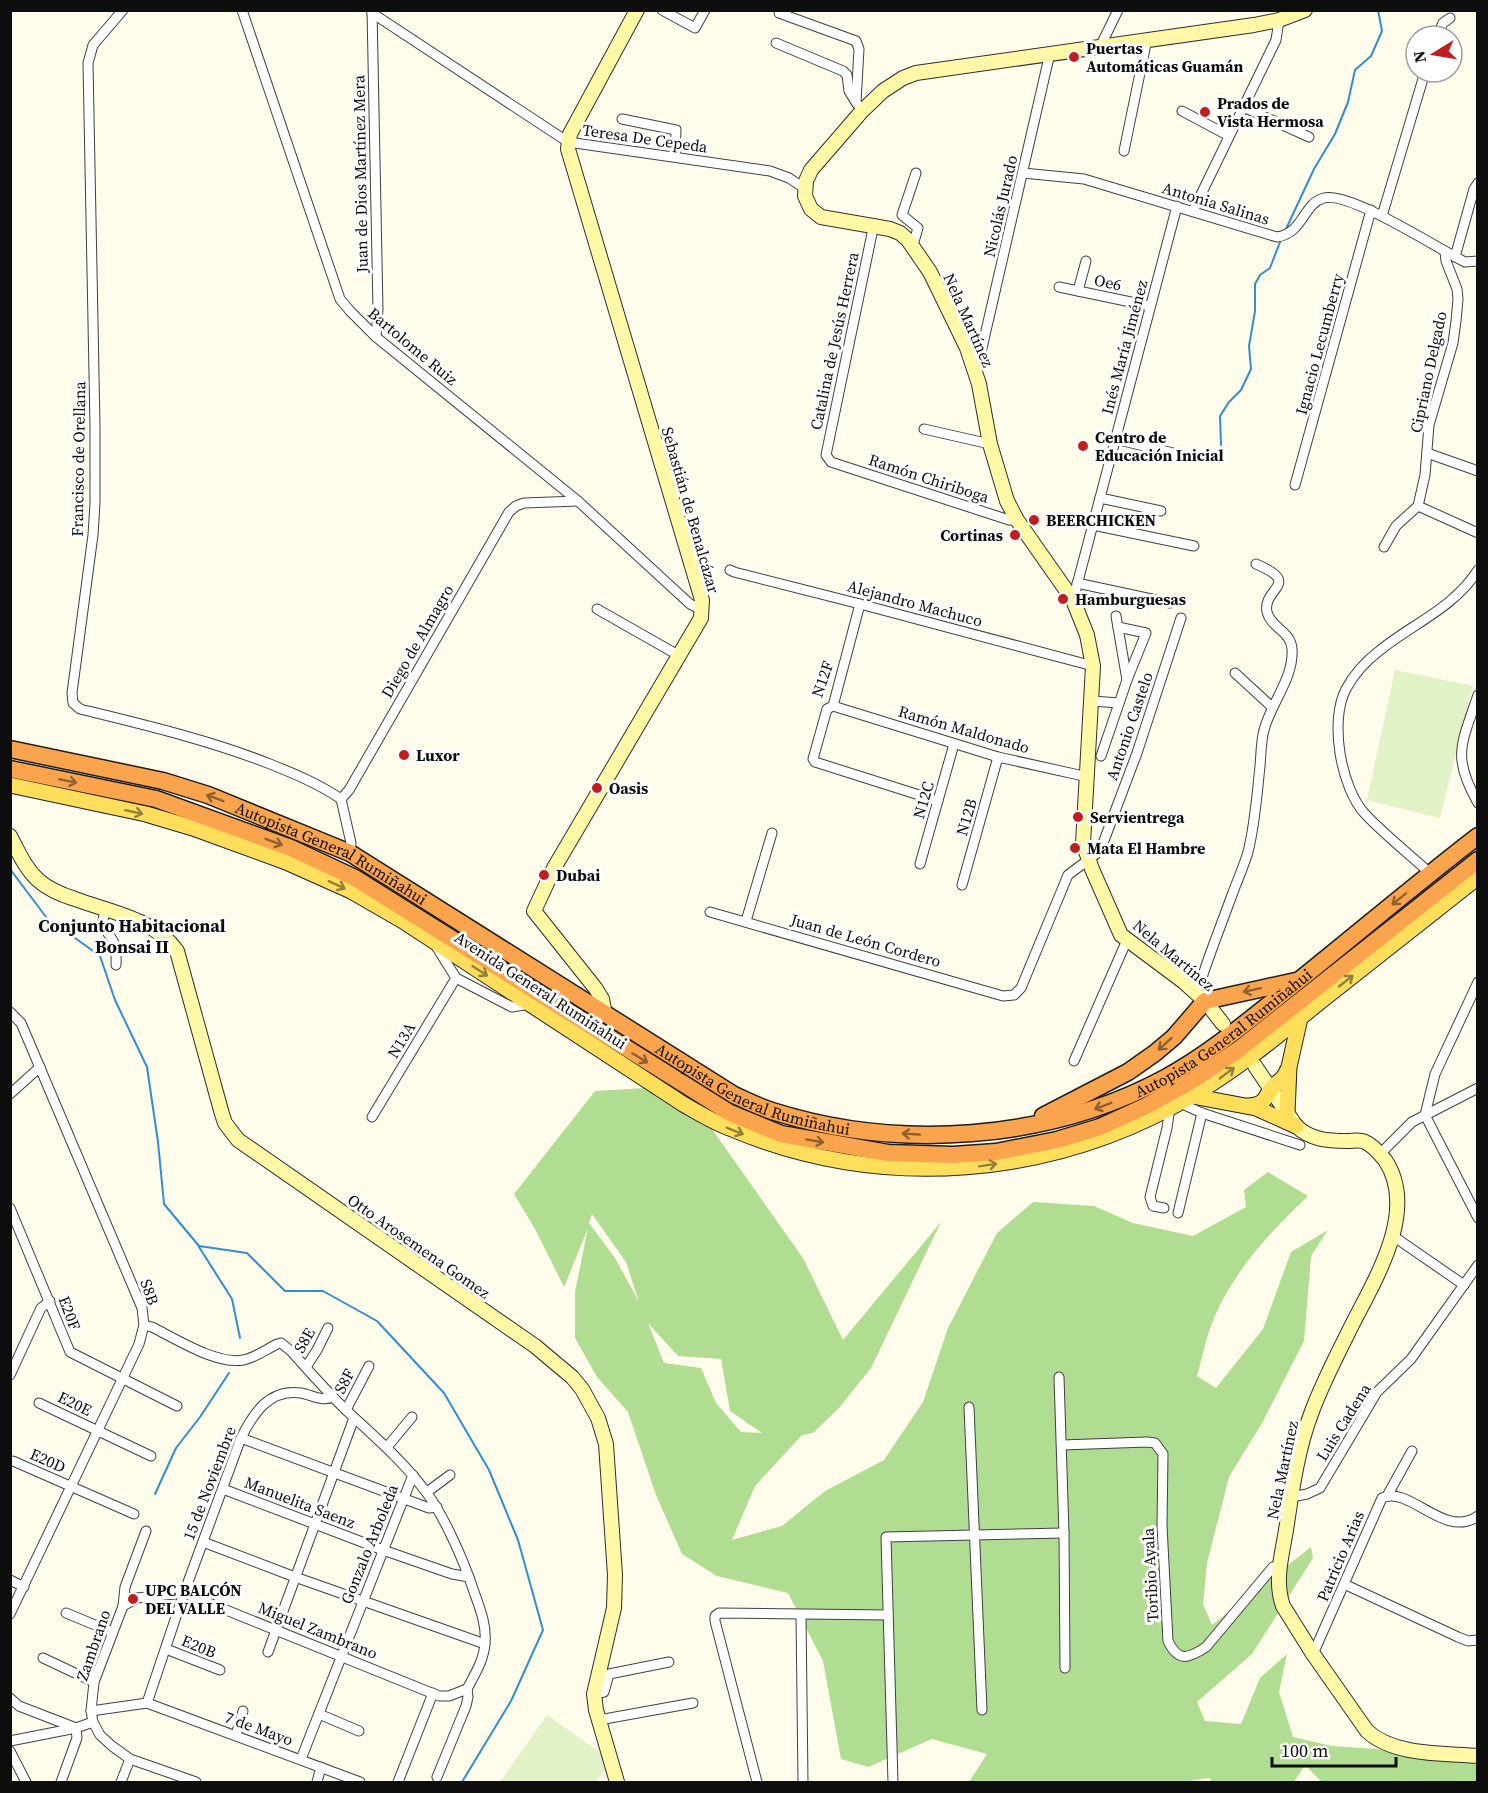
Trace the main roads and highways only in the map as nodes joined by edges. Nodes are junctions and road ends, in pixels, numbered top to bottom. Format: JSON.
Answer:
{"nodes":[{"id":1,"x":637,"y":10,"type":"edge"},
{"id":2,"x":1305,"y":10,"type":"edge"},
{"id":3,"x":10,"y":748,"type":"edge"},
{"id":4,"x":10,"y":769,"type":"edge"},
{"id":5,"x":10,"y":785,"type":"edge"},
{"id":6,"x":36,"y":791,"type":"junction"},
{"id":7,"x":10,"y":797,"type":"edge"},
{"id":8,"x":10,"y":836,"type":"edge"},
{"id":9,"x":1478,"y":836,"type":"edge"},
{"id":10,"x":1478,"y":860,"type":"edge"},
{"id":11,"x":1478,"y":878,"type":"edge"},
{"id":12,"x":1300,"y":980,"type":"junction"},
{"id":13,"x":1201,"y":997,"type":"junction"},
{"id":14,"x":605,"y":1015,"type":"junction"},
{"id":15,"x":1300,"y":1018,"type":"junction"},
{"id":16,"x":1223,"y":1024,"type":"dead end"},
{"id":17,"x":1256,"y":1066,"type":"dead end"},
{"id":18,"x":1289,"y":1067,"type":"junction"},
{"id":19,"x":1272,"y":1088,"type":"junction"},
{"id":20,"x":1181,"y":1102,"type":"junction"},
{"id":21,"x":1242,"y":1105,"type":"junction"},
{"id":22,"x":1287,"y":1112,"type":"junction"},
{"id":23,"x":1025,"y":1126,"type":"junction"},
{"id":24,"x":1296,"y":1126,"type":"junction"},
{"id":25,"x":1478,"y":1756,"type":"edge"},
{"id":26,"x":617,"y":1782,"type":"edge"}],
"edges":[{"from":1,"to":14,"type":"main road","name":"Sebastián de Benalcázar"},
{"from":2,"to":13,"type":"main road","name":"Nela Martínez"},
{"from":14,"to":3,"type":"highway","name":"Autopista General Rumiñahui","one_way":true},
{"from":4,"to":10,"type":"highway","name":"Autopista General Rumiñahui","one_way":true},
{"from":5,"to":6,"type":"main road","name":"Avenida General Rumiñahui"},
{"from":6,"to":7,"type":"main road"},
{"from":6,"to":20,"type":"main road","name":"Avenida General Rumiñahui","one_way":true},
{"from":8,"to":26,"type":"main road","name":"Otto Arosemena Gomez"},
{"from":9,"to":12,"type":"highway","name":"Autopista General Rumiñahui","one_way":true},
{"from":15,"to":11,"type":"main road","name":"Avenida General Rumiñahui","one_way":true},
{"from":12,"to":13,"type":"highway","one_way":true},
{"from":12,"to":23,"type":"highway","name":"Autopista General Rumiñahui","one_way":true},
{"from":13,"to":16,"type":"main road","name":"Nela Martínez"},
{"from":13,"to":23,"type":"highway","one_way":true},
{"from":23,"to":14,"type":"highway","name":"Autopista General Rumiñahui","one_way":true},
{"from":15,"to":18,"type":"main road"},
{"from":20,"to":15,"type":"main road","name":"Avenida General Rumiñahui","one_way":true},
{"from":17,"to":19,"type":"main road"},
{"from":18,"to":19,"type":"main road"},
{"from":18,"to":22,"type":"main road"},
{"from":19,"to":21,"type":"main road"},
{"from":19,"to":22,"type":"main road"},
{"from":20,"to":21,"type":"main road"},
{"from":21,"to":24,"type":"main road"},
{"from":22,"to":24,"type":"main road"},
{"from":24,"to":25,"type":"main road","name":"Nela Martínez"}]}
